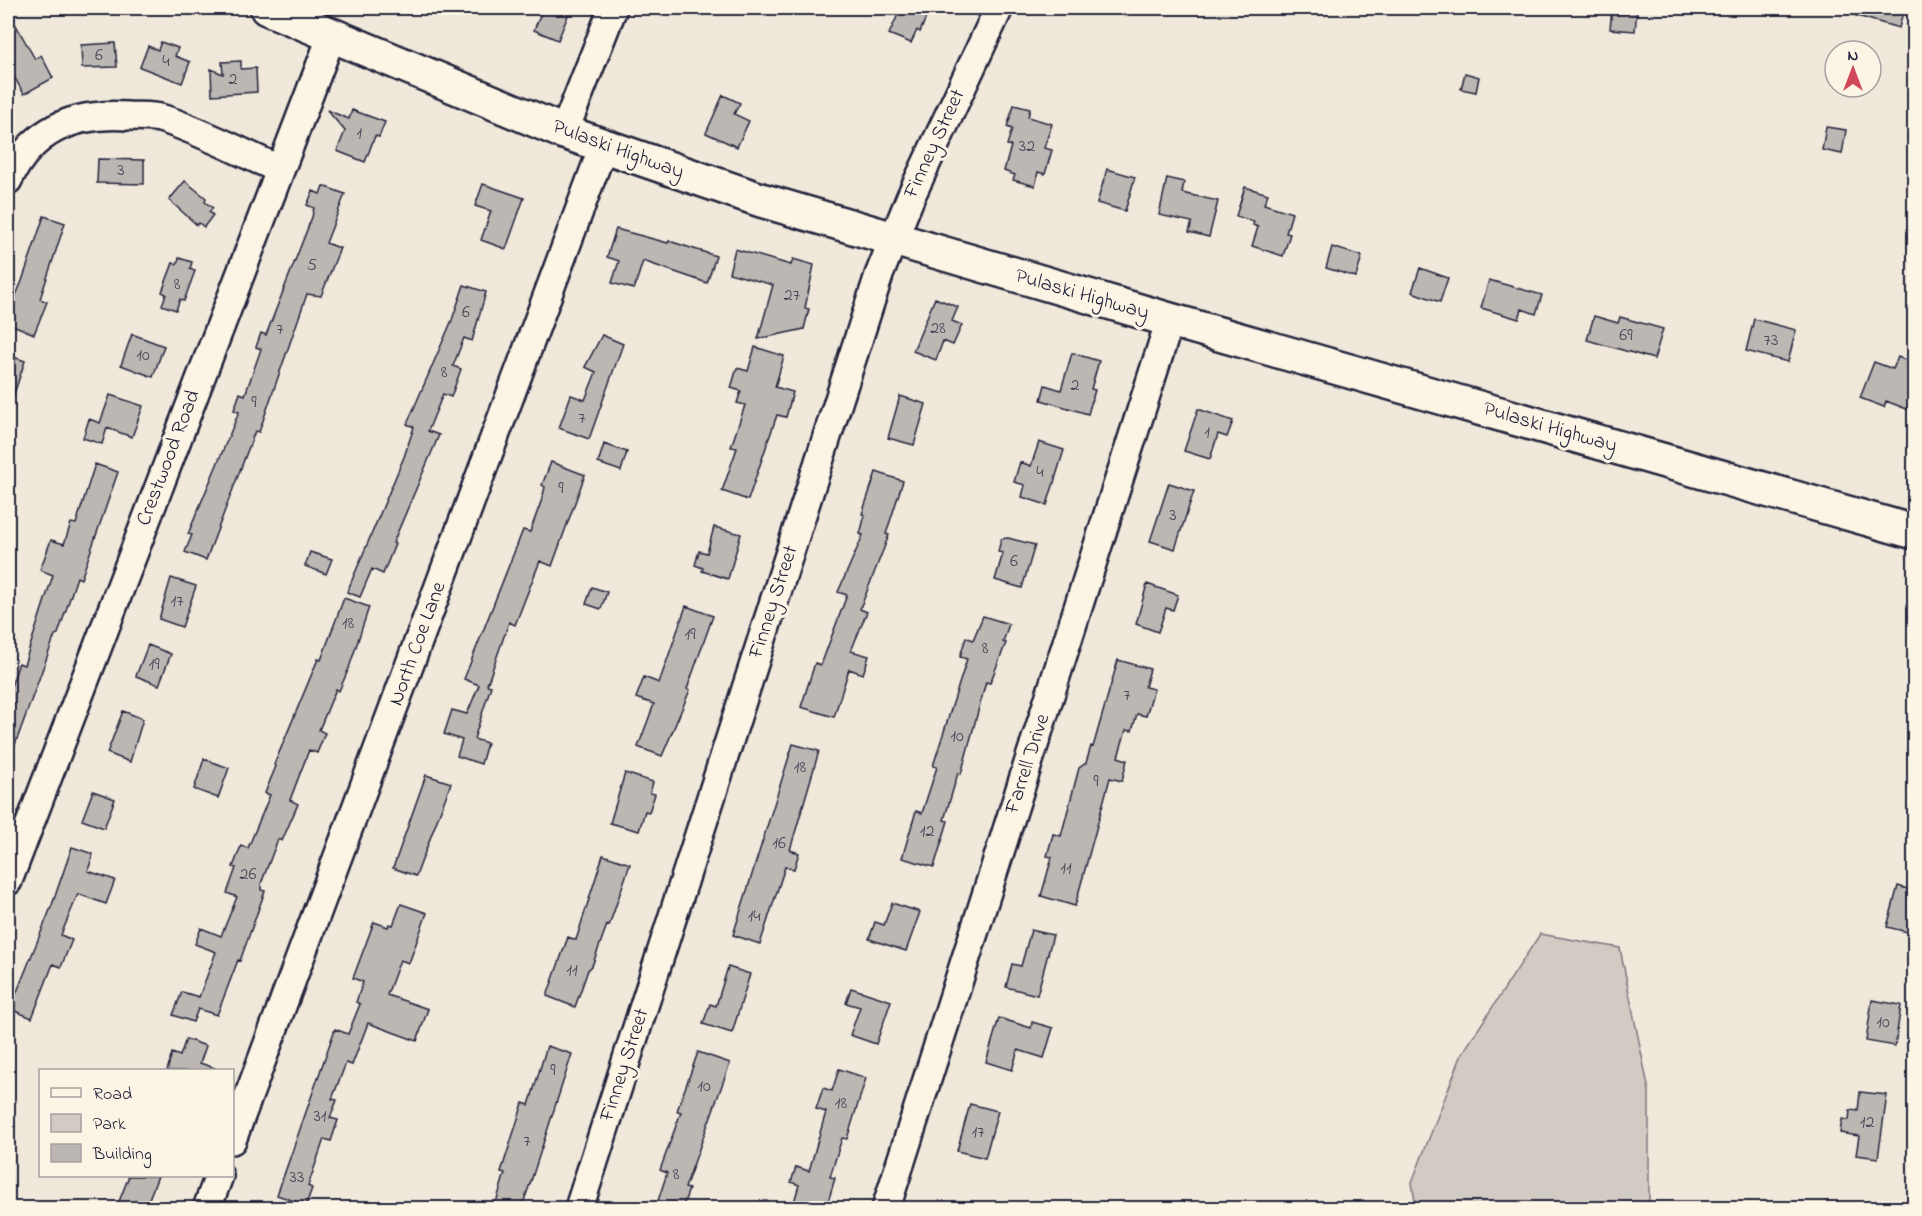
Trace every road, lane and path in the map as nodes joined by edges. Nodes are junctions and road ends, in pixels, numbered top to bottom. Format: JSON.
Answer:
{"nodes":[{"id":1,"x":613,"y":8,"type":"edge"},
{"id":2,"x":999,"y":8,"type":"edge"},
{"id":3,"x":286,"y":11,"type":"edge"},
{"id":4,"x":332,"y":35,"type":"junction"},
{"id":5,"x":564,"y":132,"type":"junction"},
{"id":6,"x":603,"y":147,"type":"junction"},
{"id":7,"x":279,"y":169,"type":"junction"},
{"id":8,"x":8,"y":180,"type":"edge"},
{"id":9,"x":892,"y":239,"type":"junction"},
{"id":10,"x":1170,"y":320,"type":"junction"},
{"id":11,"x":1914,"y":532,"type":"edge"},
{"id":12,"x":8,"y":881,"type":"edge"},
{"id":13,"x":234,"y":1135,"type":"edge"},
{"id":14,"x":219,"y":1177,"type":"edge"},
{"id":15,"x":207,"y":1209,"type":"edge"},
{"id":16,"x":579,"y":1209,"type":"edge"},
{"id":17,"x":886,"y":1209,"type":"edge"}],
"edges":[{"from":1,"to":5,"type":"street"},
{"from":2,"to":9,"type":"street","name":"Finney Street"},
{"from":3,"to":4,"type":"main road","name":"Pulaski Highway"},
{"from":4,"to":5,"type":"main road","name":"Pulaski Highway"},
{"from":4,"to":7,"type":"street","name":"Crestwood Road"},
{"from":5,"to":6,"type":"main road","name":"Pulaski Highway"},
{"from":6,"to":9,"type":"main road","name":"Pulaski Highway"},
{"from":6,"to":13,"type":"street","name":"North Coe Lane"},
{"from":7,"to":8,"type":"street"},
{"from":7,"to":12,"type":"street","name":"Crestwood Road"},
{"from":9,"to":10,"type":"main road","name":"Pulaski Highway"},
{"from":9,"to":16,"type":"street","name":"Finney Street"},
{"from":10,"to":11,"type":"main road","name":"Pulaski Highway"},
{"from":10,"to":17,"type":"street","name":"Farrell Drive"},
{"from":14,"to":15,"type":"street"}]}
